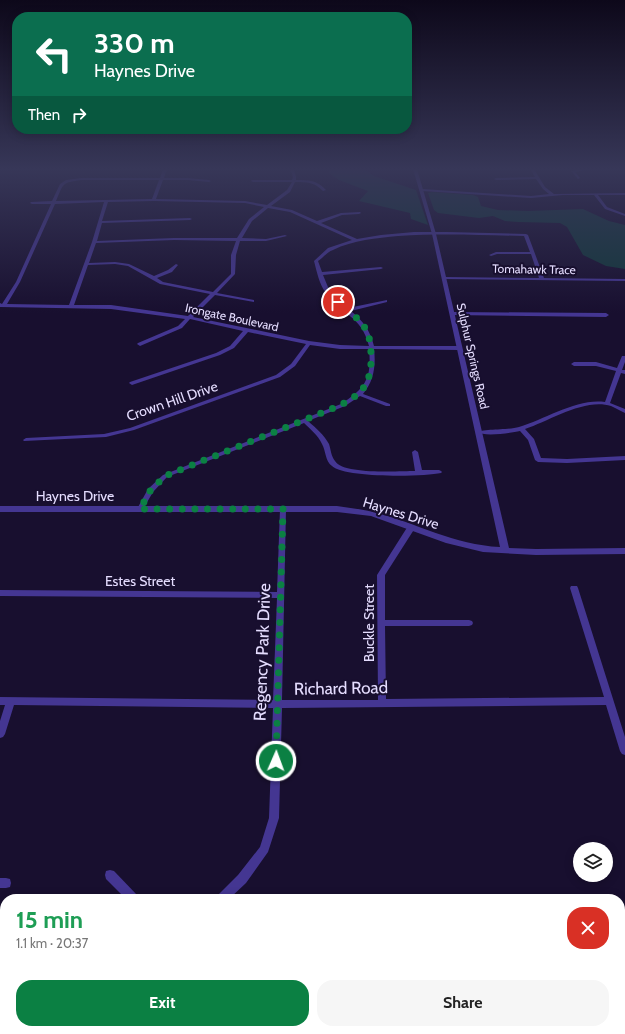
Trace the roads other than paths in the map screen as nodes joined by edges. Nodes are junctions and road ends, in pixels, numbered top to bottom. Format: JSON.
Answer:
{"nodes":[{"id":1,"x":47,"y":217,"type":"edge"},
{"id":2,"x":101,"y":217,"type":"edge"},
{"id":3,"x":253,"y":217,"type":"edge"},
{"id":4,"x":306,"y":217,"type":"edge"},
{"id":5,"x":332,"y":217,"type":"edge"},
{"id":6,"x":429,"y":217,"type":"edge"},
{"id":7,"x":190,"y":219,"type":"dead end"},
{"id":8,"x":100,"y":222,"type":"junction"},
{"id":9,"x":319,"y":222,"type":"junction"},
{"id":10,"x":434,"y":234,"type":"junction"},
{"id":11,"x":285,"y":236,"type":"dead end"},
{"id":12,"x":240,"y":239,"type":"junction"},
{"id":13,"x":356,"y":240,"type":"junction"},
{"id":14,"x":94,"y":242,"type":"junction"},
{"id":15,"x":533,"y":253,"type":"junction"},
{"id":16,"x":491,"y":255,"type":"dead end"},
{"id":17,"x":87,"y":264,"type":"junction"},
{"id":18,"x":176,"y":265,"type":"dead end"},
{"id":19,"x":381,"y":268,"type":"dead end"},
{"id":20,"x":320,"y":274,"type":"junction"},
{"id":21,"x":154,"y":278,"type":"junction"},
{"id":22,"x":444,"y":278,"type":"junction"},
{"id":23,"x":542,"y":279,"type":"junction"},
{"id":24,"x":625,"y":280,"type":"edge"},
{"id":25,"x":215,"y":293,"type":"junction"},
{"id":26,"x":252,"y":301,"type":"dead end"},
{"id":27,"x":385,"y":301,"type":"dead end"},
{"id":28,"x":2,"y":305,"type":"edge"},
{"id":29,"x":71,"y":305,"type":"junction"},
{"id":30,"x":347,"y":310,"type":"junction"},
{"id":31,"x":452,"y":314,"type":"junction"},
{"id":32,"x":606,"y":315,"type":"dead end"},
{"id":33,"x":190,"y":318,"type":"junction"},
{"id":34,"x":246,"y":330,"type":"junction"},
{"id":35,"x":309,"y":343,"type":"junction"},
{"id":36,"x":140,"y":344,"type":"dead end"},
{"id":37,"x":371,"y":348,"type":"junction"},
{"id":38,"x":459,"y":348,"type":"junction"},
{"id":39,"x":624,"y":357,"type":"edge"},
{"id":40,"x":574,"y":364,"type":"dead end"},
{"id":41,"x":623,"y":371,"type":"edge"},
{"id":42,"x":132,"y":383,"type":"dead end"},
{"id":43,"x":359,"y":394,"type":"junction"},
{"id":44,"x":607,"y":404,"type":"junction"},
{"id":45,"x":388,"y":405,"type":"dead end"},
{"id":46,"x":625,"y":412,"type":"edge"},
{"id":47,"x":304,"y":420,"type":"junction"},
{"id":48,"x":521,"y":429,"type":"junction"},
{"id":49,"x":480,"y":432,"type":"junction"},
{"id":50,"x":26,"y":440,"type":"dead end"},
{"id":51,"x":415,"y":452,"type":"dead end"},
{"id":52,"x":625,"y":458,"type":"edge"},
{"id":53,"x":419,"y":472,"type":"junction"},
{"id":54,"x":439,"y":472,"type":"dead end"},
{"id":55,"x":0,"y":509,"type":"edge"},
{"id":56,"x":140,"y":509,"type":"junction"},
{"id":57,"x":283,"y":509,"type":"junction"},
{"id":58,"x":411,"y":528,"type":"junction"},
{"id":59,"x":505,"y":550,"type":"junction"},
{"id":60,"x":625,"y":551,"type":"edge"},
{"id":61,"x":574,"y":588,"type":"dead end"},
{"id":62,"x":0,"y":594,"type":"edge"},
{"id":63,"x":281,"y":595,"type":"junction"},
{"id":64,"x":381,"y":623,"type":"junction"},
{"id":65,"x":469,"y":623,"type":"dead end"},
{"id":66,"x":0,"y":701,"type":"edge"},
{"id":67,"x":11,"y":701,"type":"junction"},
{"id":68,"x":610,"y":701,"type":"junction"},
{"id":69,"x":382,"y":703,"type":"junction"},
{"id":70,"x":278,"y":704,"type":"junction"},
{"id":71,"x":0,"y":734,"type":"edge"},
{"id":72,"x":625,"y":751,"type":"edge"},
{"id":73,"x":110,"y":875,"type":"dead end"},
{"id":74,"x":128,"y":894,"type":"edge"},
{"id":75,"x":227,"y":894,"type":"edge"}],
"edges":[{"from":1,"to":28,"type":"street"},
{"from":2,"to":8,"type":"street"},
{"from":3,"to":12,"type":"street"},
{"from":4,"to":9,"type":"street"},
{"from":5,"to":9,"type":"street"},
{"from":6,"to":10,"type":"street","name":"Sulphur Springs Road"},
{"from":7,"to":8,"type":"street"},
{"from":8,"to":14,"type":"street"},
{"from":9,"to":13,"type":"street"},
{"from":10,"to":13,"type":"street"},
{"from":10,"to":15,"type":"street"},
{"from":10,"to":22,"type":"street","name":"Sulphur Springs Road"},
{"from":11,"to":12,"type":"street"},
{"from":12,"to":14,"type":"street"},
{"from":12,"to":25,"type":"street"},
{"from":13,"to":20,"type":"street"},
{"from":14,"to":17,"type":"street"},
{"from":15,"to":16,"type":"street"},
{"from":15,"to":23,"type":"street"},
{"from":17,"to":21,"type":"street"},
{"from":17,"to":29,"type":"street"},
{"from":18,"to":21,"type":"street"},
{"from":19,"to":20,"type":"street"},
{"from":20,"to":30,"type":"street"},
{"from":21,"to":25,"type":"street"},
{"from":22,"to":23,"type":"street","name":"Tomahawk Trace"},
{"from":22,"to":31,"type":"street","name":"Sulphur Springs Road"},
{"from":23,"to":24,"type":"street","name":"Tomahawk Trace"},
{"from":25,"to":26,"type":"street"},
{"from":25,"to":33,"type":"street"},
{"from":27,"to":30,"type":"street"},
{"from":28,"to":29,"type":"street","name":"Irongate Boulevard"},
{"from":29,"to":33,"type":"street","name":"Irongate Boulevard"},
{"from":30,"to":37,"type":"street"},
{"from":31,"to":32,"type":"street"},
{"from":31,"to":38,"type":"street","name":"Sulphur Springs Road"},
{"from":33,"to":34,"type":"street","name":"Irongate Boulevard"},
{"from":33,"to":36,"type":"street"},
{"from":34,"to":35,"type":"street","name":"Irongate Boulevard"},
{"from":34,"to":42,"type":"street"},
{"from":35,"to":37,"type":"street","name":"Irongate Boulevard"},
{"from":35,"to":50,"type":"street","name":"Crown Hill Drive"},
{"from":37,"to":38,"type":"street","name":"Irongate Boulevard"},
{"from":37,"to":43,"type":"street"},
{"from":38,"to":49,"type":"street","name":"Sulphur Springs Road"},
{"from":39,"to":41,"type":"street"},
{"from":40,"to":41,"type":"street"},
{"from":41,"to":44,"type":"street"},
{"from":43,"to":45,"type":"street"},
{"from":43,"to":47,"type":"street"},
{"from":44,"to":46,"type":"street"},
{"from":44,"to":48,"type":"street"},
{"from":47,"to":53,"type":"street"},
{"from":47,"to":56,"type":"street"},
{"from":48,"to":49,"type":"street"},
{"from":48,"to":52,"type":"street"},
{"from":49,"to":59,"type":"street","name":"Sulphur Springs Road"},
{"from":51,"to":53,"type":"street"},
{"from":53,"to":54,"type":"street"},
{"from":55,"to":56,"type":"street","name":"Haynes Drive"},
{"from":56,"to":57,"type":"street","name":"Haynes Drive"},
{"from":57,"to":58,"type":"street","name":"Haynes Drive"},
{"from":57,"to":63,"type":"street","name":"Regency Park Drive"},
{"from":58,"to":59,"type":"street","name":"Haynes Drive"},
{"from":58,"to":64,"type":"street","name":"Buckle Street"},
{"from":59,"to":60,"type":"street","name":"Haynes Drive"},
{"from":61,"to":68,"type":"street"},
{"from":62,"to":63,"type":"street","name":"Estes Street"},
{"from":63,"to":70,"type":"street","name":"Regency Park Drive"},
{"from":64,"to":65,"type":"street"},
{"from":64,"to":69,"type":"street","name":"Buckle Street"},
{"from":66,"to":67,"type":"street","name":"Richard Road"},
{"from":67,"to":70,"type":"street","name":"Richard Road"},
{"from":67,"to":71,"type":"street"},
{"from":68,"to":69,"type":"street","name":"Richard Road"},
{"from":68,"to":72,"type":"street"},
{"from":69,"to":70,"type":"street","name":"Richard Road"},
{"from":70,"to":75,"type":"street","name":"Regency Park Drive"},
{"from":73,"to":74,"type":"street"}]}
